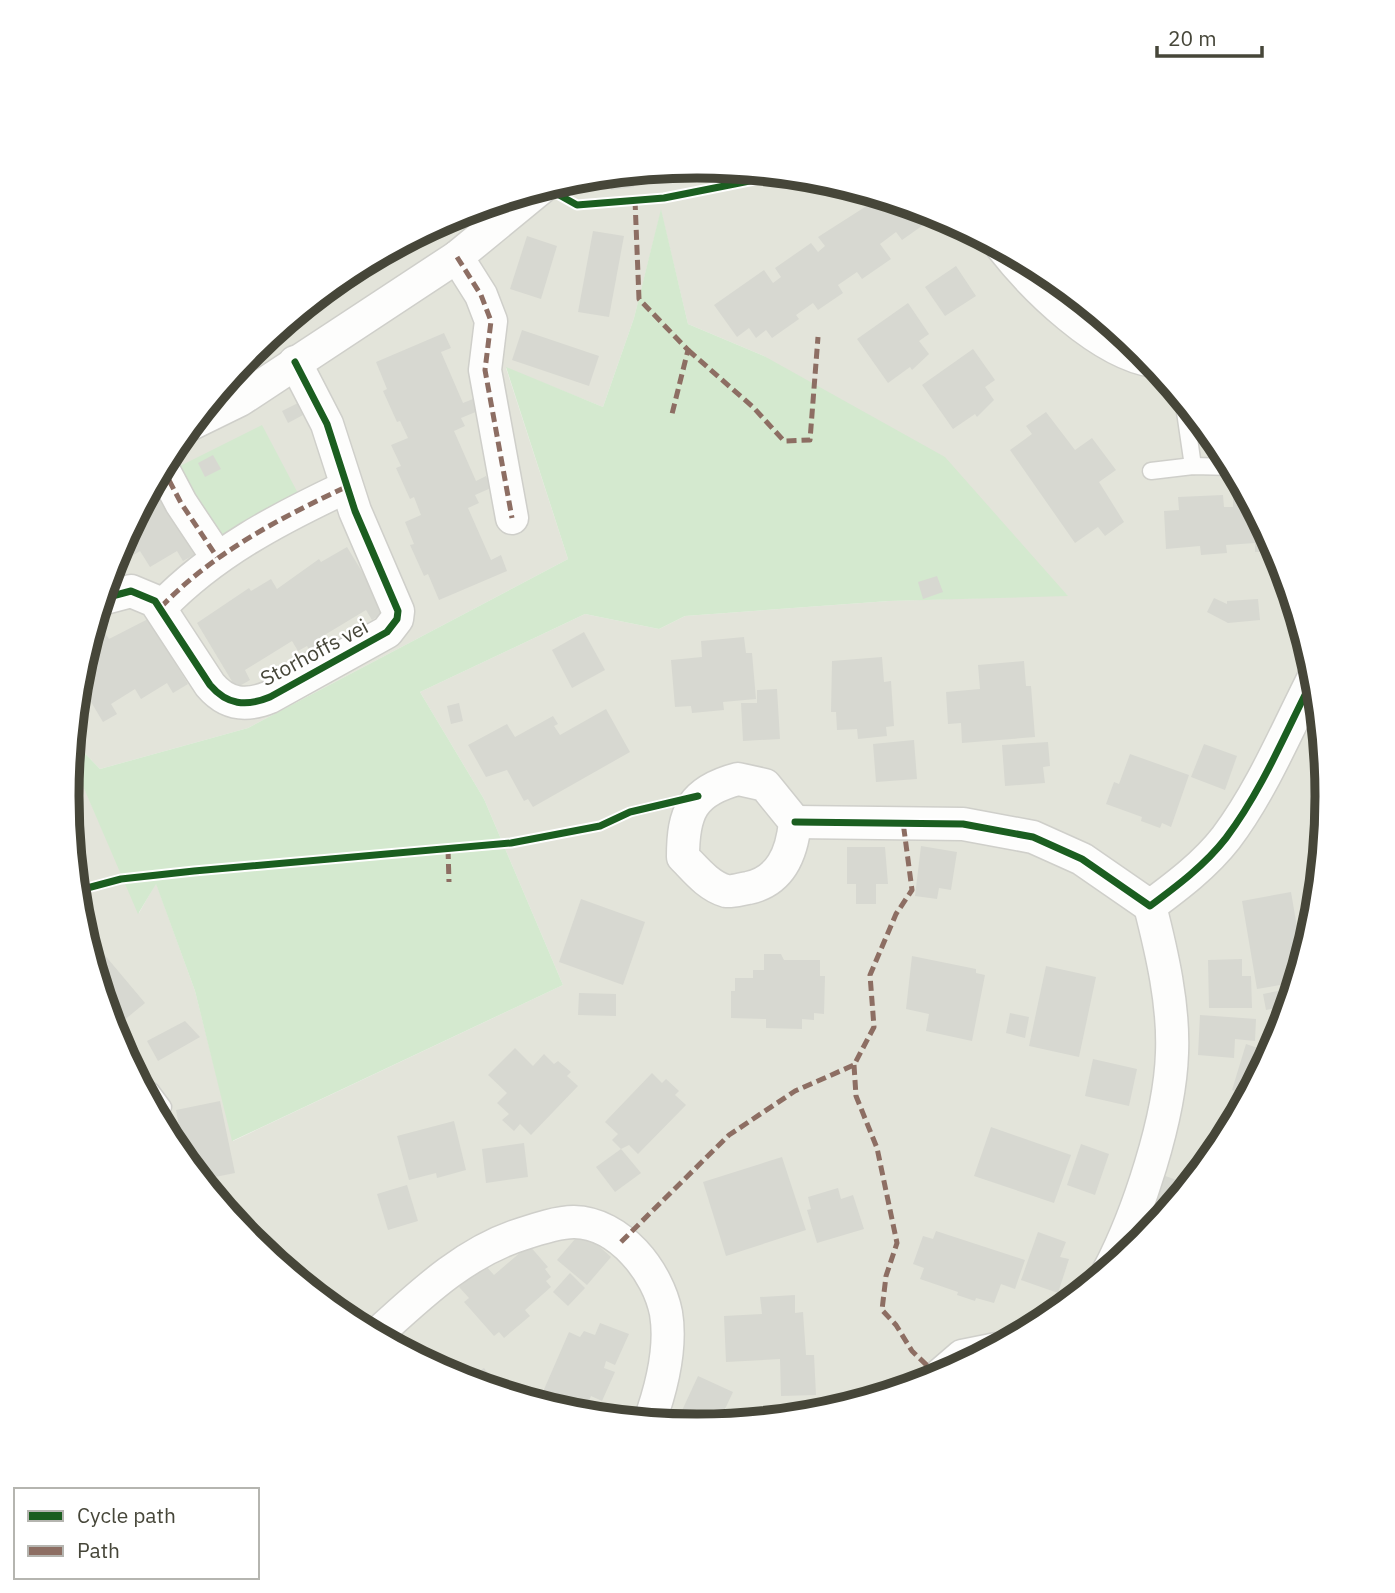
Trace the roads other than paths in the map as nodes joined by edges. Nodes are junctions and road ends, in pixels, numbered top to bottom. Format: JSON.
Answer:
{"nodes":[{"id":1,"x":522,"y":204,"type":"edge"},
{"id":2,"x":457,"y":257,"type":"junction"},
{"id":3,"x":1021,"y":270,"type":"edge"},
{"id":4,"x":1128,"y":352,"type":"edge"},
{"id":5,"x":295,"y":362,"type":"junction"},
{"id":6,"x":212,"y":414,"type":"edge"},
{"id":7,"x":1186,"y":417,"type":"edge"},
{"id":8,"x":1193,"y":466,"type":"junction"},
{"id":9,"x":1220,"y":467,"type":"edge"},
{"id":10,"x":1151,"y":471,"type":"dead end"},
{"id":11,"x":168,"y":478,"type":"edge"},
{"id":12,"x":346,"y":487,"type":"junction"},
{"id":13,"x":512,"y":517,"type":"dead end"},
{"id":14,"x":217,"y":557,"type":"junction"},
{"id":15,"x":113,"y":596,"type":"edge"},
{"id":16,"x":161,"y":607,"type":"junction"},
{"id":17,"x":1307,"y":691,"type":"edge"},
{"id":18,"x":795,"y":822,"type":"dead end"},
{"id":19,"x":1150,"y":906,"type":"junction"},
{"id":20,"x":1115,"y":1253,"type":"edge"},
{"id":21,"x":383,"y":1329,"type":"edge"},
{"id":22,"x":652,"y":1414,"type":"edge"}],
"edges":[{"from":1,"to":2,"type":"street"},
{"from":2,"to":5,"type":"street"},
{"from":2,"to":13,"type":"street"},
{"from":3,"to":4,"type":"street"},
{"from":5,"to":6,"type":"street"},
{"from":5,"to":12,"type":"street","name":"Storhoffs vei"},
{"from":7,"to":8,"type":"lane"},
{"from":8,"to":9,"type":"lane"},
{"from":8,"to":10,"type":"lane"},
{"from":11,"to":14,"type":"street"},
{"from":12,"to":14,"type":"street"},
{"from":12,"to":16,"type":"street","name":"Storhoffs vei"},
{"from":14,"to":16,"type":"street"},
{"from":15,"to":16,"type":"street"},
{"from":17,"to":19,"type":"street"},
{"from":18,"to":19,"type":"street"},
{"from":19,"to":20,"type":"street"},
{"from":21,"to":22,"type":"street"}]}
